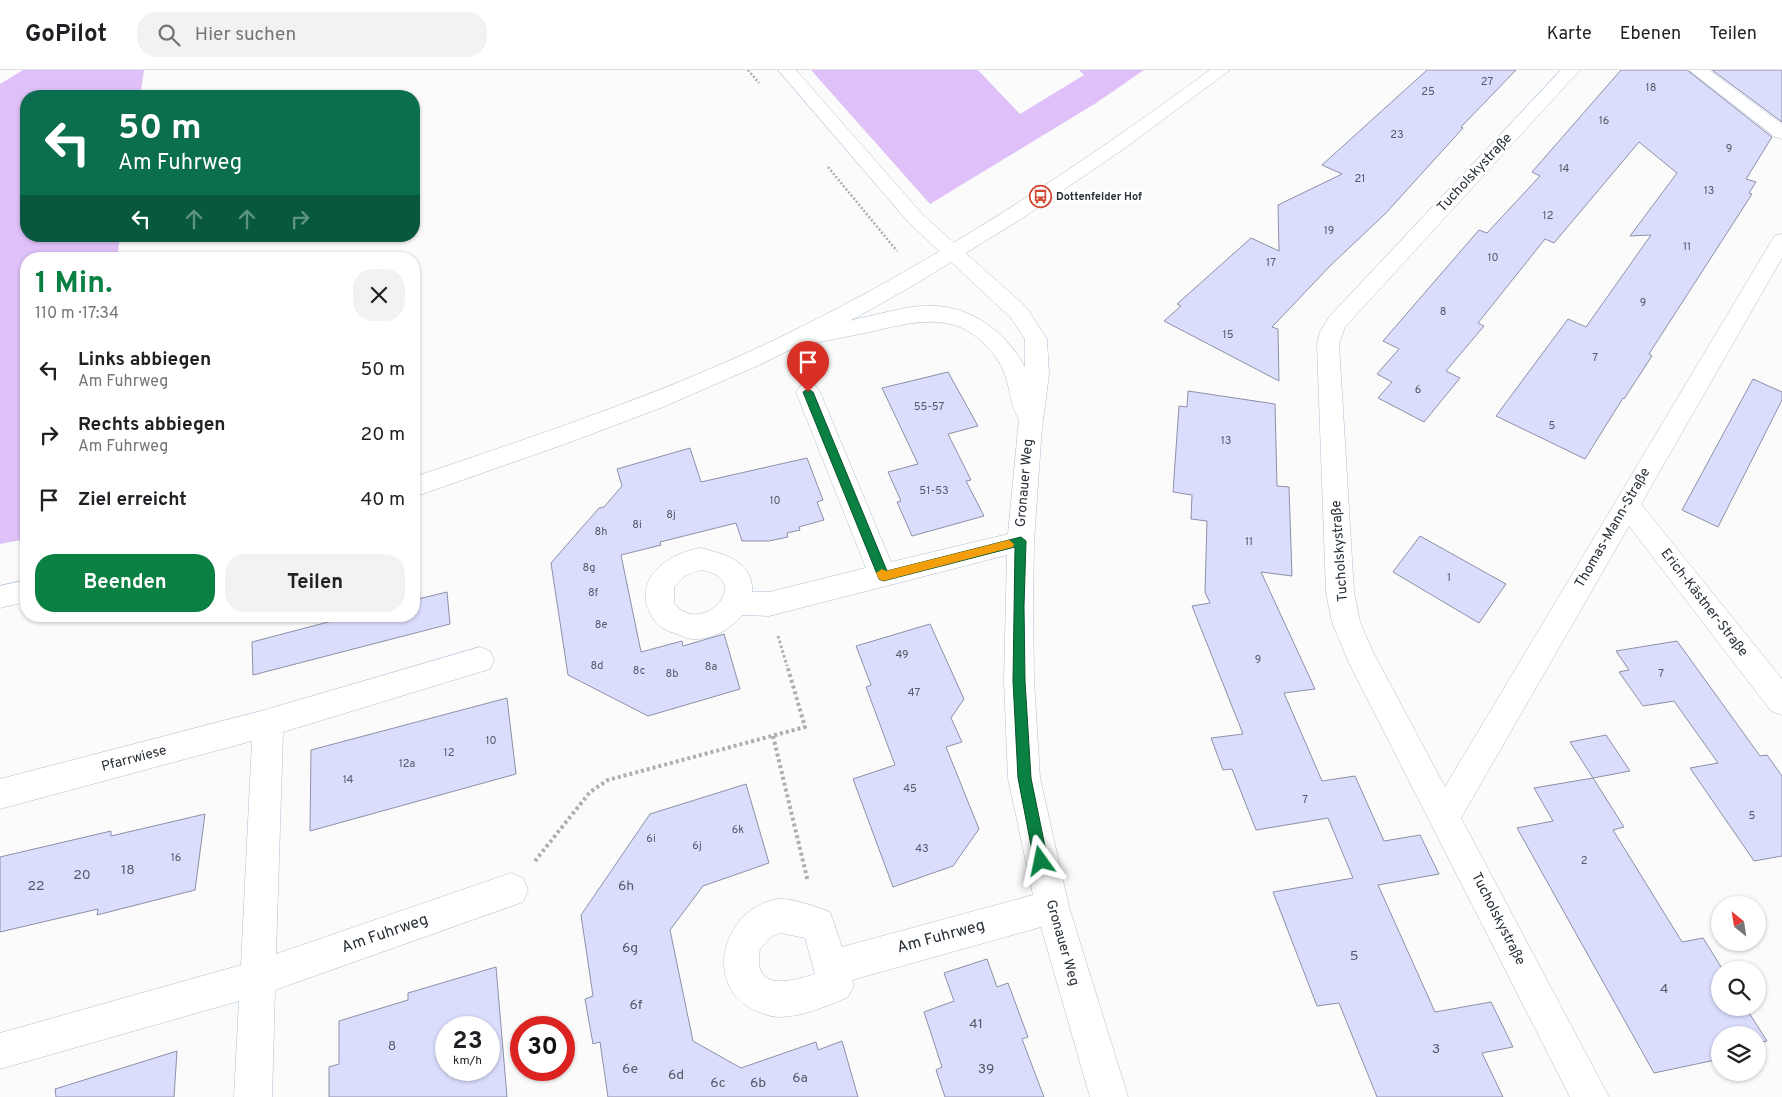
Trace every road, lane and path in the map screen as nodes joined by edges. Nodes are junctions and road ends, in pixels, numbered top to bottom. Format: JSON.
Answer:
{"nodes":[{"id":1,"x":787,"y":70,"type":"edge"},
{"id":2,"x":1220,"y":70,"type":"edge"},
{"id":3,"x":1571,"y":70,"type":"edge"},
{"id":4,"x":1698,"y":70,"type":"edge"},
{"id":5,"x":1782,"y":133,"type":"edge"},
{"id":6,"x":1782,"y":240,"type":"edge"},
{"id":7,"x":953,"y":254,"type":"junction"},
{"id":8,"x":795,"y":339,"type":"junction"},
{"id":9,"x":808,"y":392,"type":"dead end"},
{"id":10,"x":1030,"y":427,"type":"junction"},
{"id":11,"x":420,"y":484,"type":"edge"},
{"id":12,"x":1627,"y":504,"type":"junction"},
{"id":13,"x":1021,"y":541,"type":"junction"},
{"id":14,"x":883,"y":576,"type":"junction"},
{"id":15,"x":20,"y":592,"type":"edge"},
{"id":16,"x":0,"y":597,"type":"edge"},
{"id":17,"x":736,"y":603,"type":"dead end"},
{"id":18,"x":769,"y":604,"type":"junction"},
{"id":19,"x":480,"y":660,"type":"dead end"},
{"id":20,"x":1782,"y":702,"type":"edge"},
{"id":21,"x":268,"y":723,"type":"junction"},
{"id":22,"x":773,"y":736,"type":"junction"},
{"id":23,"x":0,"y":794,"type":"edge"},
{"id":24,"x":1445,"y":816,"type":"junction"},
{"id":25,"x":511,"y":890,"type":"joint"},
{"id":26,"x":1052,"y":907,"type":"junction"},
{"id":27,"x":818,"y":924,"type":"junction"},
{"id":28,"x":831,"y":968,"type":"junction"},
{"id":29,"x":258,"y":978,"type":"junction"},
{"id":30,"x":0,"y":1051,"type":"edge"},
{"id":31,"x":253,"y":1097,"type":"edge"},
{"id":32,"x":1109,"y":1097,"type":"edge"},
{"id":33,"x":1590,"y":1097,"type":"edge"}],
"edges":[{"from":1,"to":7,"type":"street"},
{"from":2,"to":7,"type":"street"},
{"from":3,"to":24,"type":"street","name":"Tucholskystraße"},
{"from":4,"to":5,"type":"street"},
{"from":6,"to":12,"type":"street","name":"Thomas-Mann-Straße"},
{"from":7,"to":8,"type":"street"},
{"from":7,"to":10,"type":"street","name":"Gronauer Weg"},
{"from":8,"to":10,"type":"street","name":"Gronauer Weg"},
{"from":8,"to":11,"type":"street"},
{"from":9,"to":14,"type":"street"},
{"from":10,"to":13,"type":"street","name":"Gronauer Weg"},
{"from":12,"to":20,"type":"street","name":"Erich-Kästner-Straße"},
{"from":12,"to":24,"type":"street","name":"Thomas-Mann-Straße"},
{"from":13,"to":14,"type":"street"},
{"from":13,"to":26,"type":"street","name":"Gronauer Weg"},
{"from":14,"to":18,"type":"street"},
{"from":15,"to":16,"type":"street"},
{"from":17,"to":18,"type":"street"},
{"from":18,"to":22,"type":"path"},
{"from":19,"to":21,"type":"street","name":"Pfarrwiese"},
{"from":21,"to":23,"type":"street","name":"Pfarrwiese"},
{"from":21,"to":29,"type":"street"},
{"from":22,"to":25,"type":"path"},
{"from":22,"to":27,"type":"path"},
{"from":24,"to":33,"type":"street","name":"Tucholskystraße"},
{"from":25,"to":29,"type":"street","name":"Am Fuhrweg"},
{"from":26,"to":28,"type":"street","name":"Am Fuhrweg"},
{"from":26,"to":32,"type":"street","name":"Gronauer Weg"},
{"from":27,"to":28,"type":"street"},
{"from":27,"to":28,"type":"street"},
{"from":29,"to":30,"type":"street"},
{"from":29,"to":31,"type":"street"}]}
